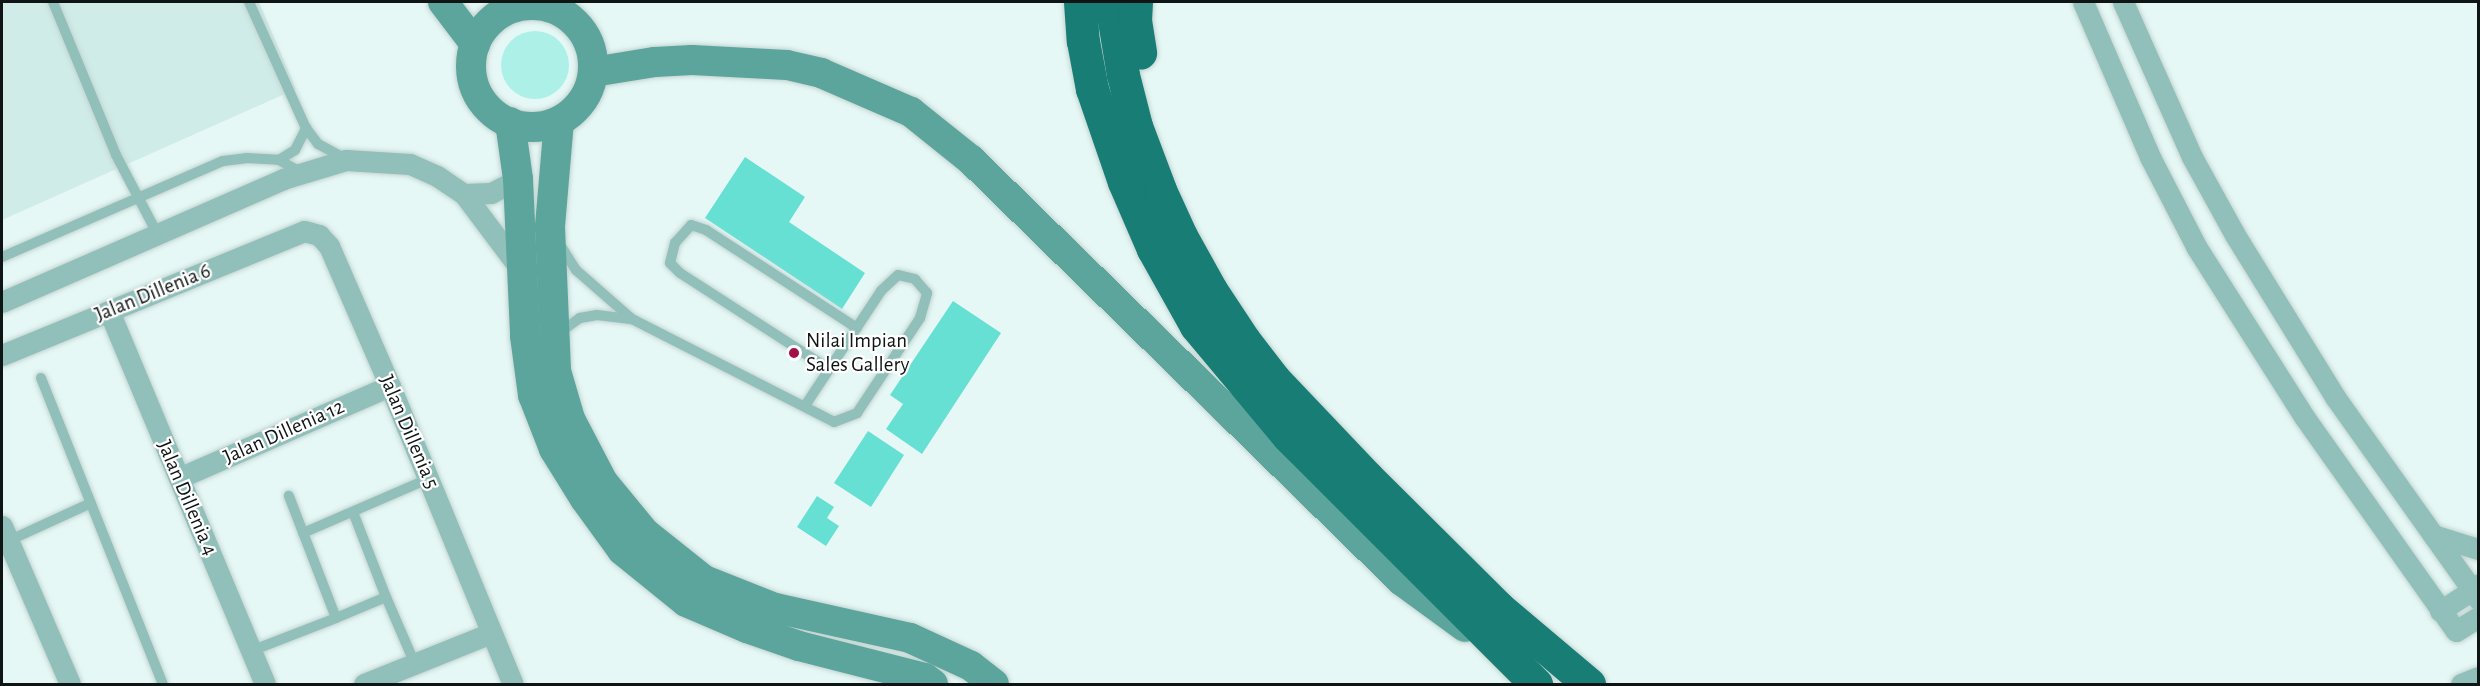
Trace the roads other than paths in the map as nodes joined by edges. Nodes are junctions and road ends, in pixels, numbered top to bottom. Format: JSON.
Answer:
{"nodes":[{"id":1,"x":52,"y":2,"type":"edge"},
{"id":2,"x":249,"y":2,"type":"edge"},
{"id":3,"x":443,"y":2,"type":"edge"},
{"id":4,"x":1080,"y":2,"type":"edge"},
{"id":5,"x":1111,"y":2,"type":"edge"},
{"id":6,"x":1136,"y":2,"type":"edge"},
{"id":7,"x":2083,"y":2,"type":"edge"},
{"id":8,"x":2123,"y":2,"type":"edge"},
{"id":9,"x":509,"y":4,"type":"edge"},
{"id":10,"x":475,"y":44,"type":"junction"},
{"id":11,"x":593,"y":72,"type":"junction"},
{"id":12,"x":559,"y":121,"type":"junction"},
{"id":13,"x":510,"y":122,"type":"junction"},
{"id":14,"x":1136,"y":126,"type":"junction"},
{"id":15,"x":306,"y":129,"type":"junction"},
{"id":16,"x":279,"y":160,"type":"junction"},
{"id":17,"x":346,"y":160,"type":"junction"},
{"id":18,"x":301,"y":172,"type":"junction"},
{"id":19,"x":518,"y":179,"type":"junction"},
{"id":20,"x":464,"y":194,"type":"junction"},
{"id":21,"x":138,"y":198,"type":"junction"},
{"id":22,"x":550,"y":227,"type":"junction"},
{"id":23,"x":157,"y":233,"type":"junction"},
{"id":24,"x":311,"y":233,"type":"joint"},
{"id":25,"x":2,"y":257,"type":"edge"},
{"id":26,"x":521,"y":270,"type":"junction"},
{"id":27,"x":2,"y":302,"type":"edge"},
{"id":28,"x":109,"y":311,"type":"junction"},
{"id":29,"x":632,"y":319,"type":"junction"},
{"id":30,"x":856,"y":328,"type":"junction"},
{"id":31,"x":554,"y":336,"type":"junction"},
{"id":32,"x":2,"y":356,"type":"edge"},
{"id":33,"x":829,"y":369,"type":"junction"},
{"id":34,"x":41,"y":378,"type":"dead end"},
{"id":35,"x":390,"y":386,"type":"junction"},
{"id":36,"x":805,"y":406,"type":"junction"},
{"id":37,"x":179,"y":478,"type":"junction"},
{"id":38,"x":428,"y":479,"type":"junction"},
{"id":39,"x":289,"y":496,"type":"dead end"},
{"id":40,"x":91,"y":504,"type":"junction"},
{"id":41,"x":354,"y":512,"type":"junction"},
{"id":42,"x":303,"y":533,"type":"junction"},
{"id":43,"x":2433,"y":535,"type":"junction"},
{"id":44,"x":4,"y":537,"type":"edge"},
{"id":45,"x":2478,"y":549,"type":"edge"},
{"id":46,"x":2476,"y":591,"type":"edge"},
{"id":47,"x":386,"y":597,"type":"junction"},
{"id":48,"x":2440,"y":611,"type":"junction"},
{"id":49,"x":2478,"y":617,"type":"edge"},
{"id":50,"x":336,"y":618,"type":"junction"},
{"id":51,"x":491,"y":633,"type":"junction"},
{"id":52,"x":251,"y":651,"type":"junction"},
{"id":53,"x":1509,"y":659,"type":"junction"},
{"id":54,"x":415,"y":664,"type":"junction"},
{"id":55,"x":2478,"y":677,"type":"edge"},
{"id":56,"x":69,"y":684,"type":"edge"},
{"id":57,"x":163,"y":684,"type":"edge"},
{"id":58,"x":265,"y":684,"type":"edge"},
{"id":59,"x":364,"y":684,"type":"edge"},
{"id":60,"x":513,"y":684,"type":"edge"},
{"id":61,"x":933,"y":684,"type":"edge"},
{"id":62,"x":994,"y":684,"type":"edge"},
{"id":63,"x":1536,"y":684,"type":"edge"},
{"id":64,"x":1589,"y":684,"type":"edge"},
{"id":65,"x":2460,"y":684,"type":"edge"}],
"edges":[{"from":1,"to":21,"type":"lane"},
{"from":2,"to":15,"type":"lane"},
{"from":3,"to":10,"type":"street"},
{"from":4,"to":53,"type":"highway"},
{"from":5,"to":14,"type":"highway"},
{"from":6,"to":14,"type":"highway"},
{"from":7,"to":48,"type":"street"},
{"from":8,"to":43,"type":"street"},
{"from":9,"to":10,"type":"street"},
{"from":9,"to":11,"type":"street"},
{"from":10,"to":13,"type":"street"},
{"from":11,"to":12,"type":"street"},
{"from":11,"to":53,"type":"street"},
{"from":12,"to":13,"type":"street"},
{"from":12,"to":22,"type":"street"},
{"from":13,"to":19,"type":"street"},
{"from":14,"to":64,"type":"highway"},
{"from":15,"to":16,"type":"lane"},
{"from":15,"to":17,"type":"lane"},
{"from":16,"to":18,"type":"lane"},
{"from":16,"to":21,"type":"lane"},
{"from":17,"to":18,"type":"street"},
{"from":17,"to":20,"type":"street"},
{"from":18,"to":23,"type":"street"},
{"from":19,"to":20,"type":"street"},
{"from":19,"to":26,"type":"street"},
{"from":20,"to":26,"type":"street"},
{"from":21,"to":23,"type":"lane"},
{"from":21,"to":25,"type":"lane"},
{"from":22,"to":29,"type":"lane"},
{"from":22,"to":31,"type":"street"},
{"from":23,"to":27,"type":"street"},
{"from":24,"to":28,"type":"street","name":"Jalan Dillenia 6"},
{"from":24,"to":35,"type":"street","name":"Jalan Dillenia 5"},
{"from":26,"to":61,"type":"street"},
{"from":28,"to":32,"type":"street","name":"Jalan Dillenia 6"},
{"from":28,"to":37,"type":"street","name":"Jalan Dillenia 4"},
{"from":29,"to":31,"type":"lane"},
{"from":29,"to":36,"type":"lane"},
{"from":30,"to":33,"type":"lane"},
{"from":30,"to":33,"type":"lane"},
{"from":30,"to":36,"type":"lane"},
{"from":31,"to":62,"type":"street"},
{"from":33,"to":36,"type":"lane"},
{"from":34,"to":40,"type":"lane"},
{"from":35,"to":37,"type":"street","name":"Jalan Dillenia 12"},
{"from":35,"to":38,"type":"street","name":"Jalan Dillenia 5"},
{"from":37,"to":52,"type":"street","name":"Jalan Dillenia 4"},
{"from":38,"to":41,"type":"lane"},
{"from":38,"to":51,"type":"street","name":"Jalan Dillenia 5"},
{"from":39,"to":42,"type":"lane"},
{"from":40,"to":44,"type":"lane"},
{"from":40,"to":57,"type":"lane"},
{"from":41,"to":42,"type":"lane"},
{"from":41,"to":47,"type":"lane"},
{"from":42,"to":50,"type":"lane"},
{"from":43,"to":45,"type":"street"},
{"from":43,"to":46,"type":"street"},
{"from":44,"to":56,"type":"street"},
{"from":46,"to":48,"type":"street"},
{"from":47,"to":50,"type":"lane"},
{"from":47,"to":54,"type":"lane"},
{"from":48,"to":49,"type":"street"},
{"from":50,"to":52,"type":"lane"},
{"from":51,"to":54,"type":"street"},
{"from":51,"to":60,"type":"street","name":"Jalan Dillenia 5"},
{"from":52,"to":58,"type":"street","name":"Jalan Dillenia 4"},
{"from":53,"to":63,"type":"highway"},
{"from":54,"to":59,"type":"street"},
{"from":55,"to":65,"type":"street"}]}
